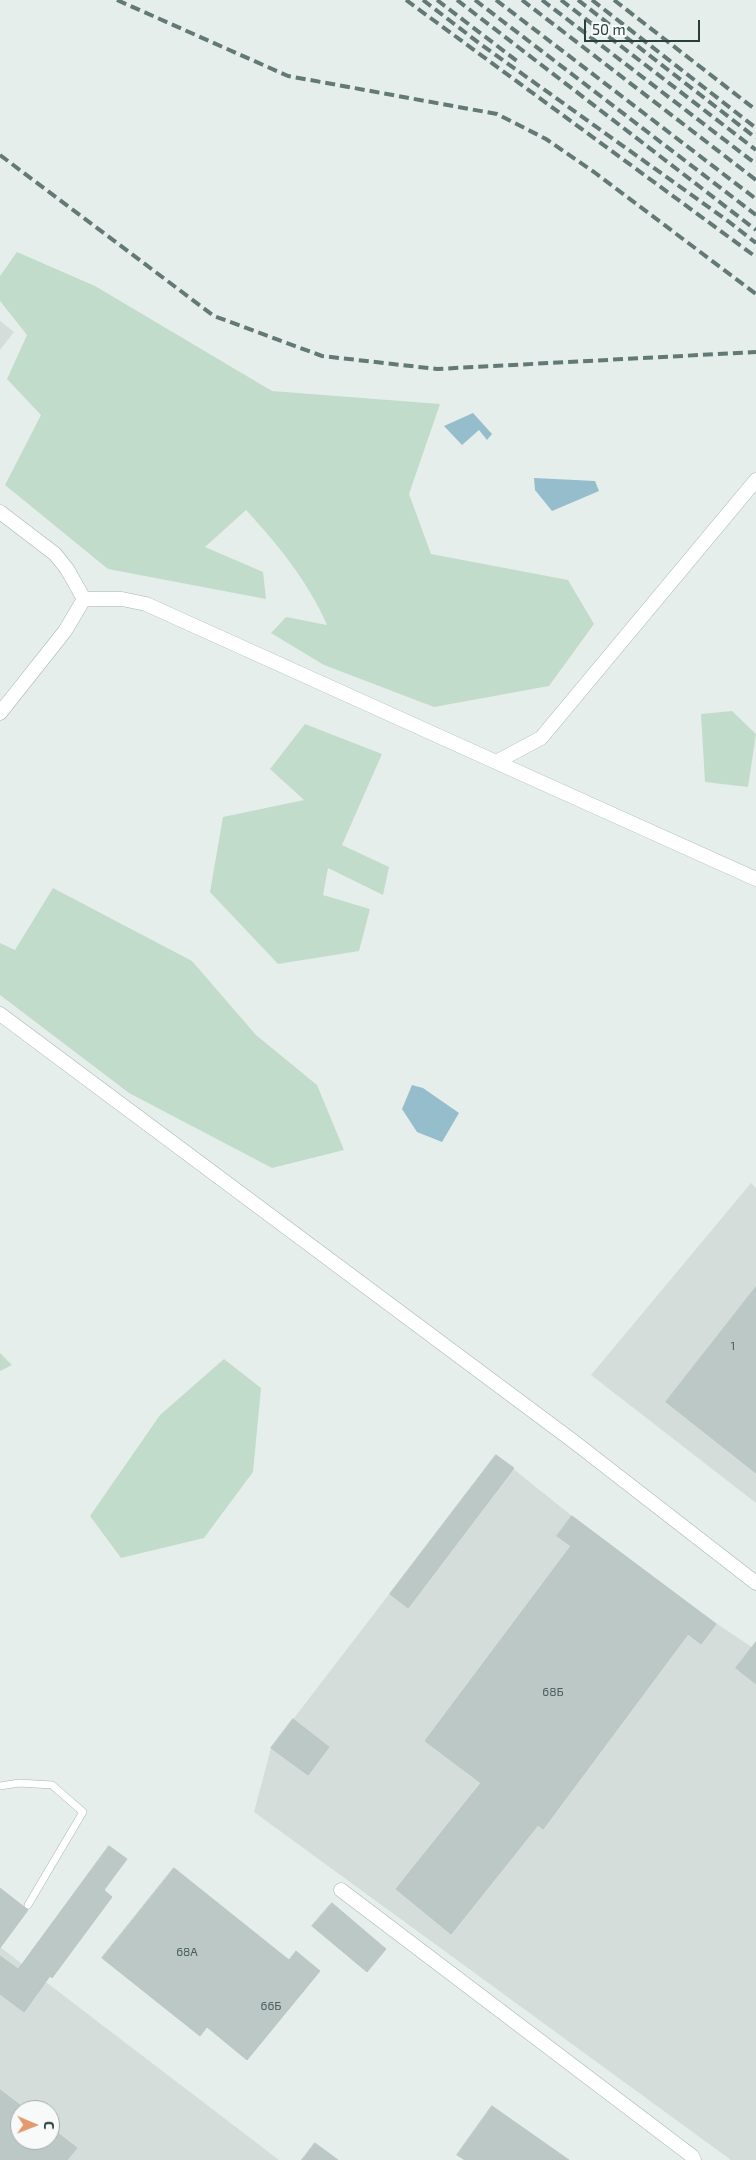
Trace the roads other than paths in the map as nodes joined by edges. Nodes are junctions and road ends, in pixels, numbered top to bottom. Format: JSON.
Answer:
{"nodes":[{"id":1,"x":756,"y":480,"type":"edge"},
{"id":2,"x":0,"y":512,"type":"edge"},
{"id":3,"x":84,"y":599,"type":"junction"},
{"id":4,"x":0,"y":712,"type":"edge"},
{"id":5,"x":496,"y":762,"type":"junction"},
{"id":6,"x":756,"y":879,"type":"edge"},
{"id":7,"x":0,"y":1014,"type":"edge"},
{"id":8,"x":756,"y":1583,"type":"edge"},
{"id":9,"x":0,"y":1786,"type":"edge"},
{"id":10,"x":341,"y":1890,"type":"dead end"},
{"id":11,"x":28,"y":1905,"type":"dead end"},
{"id":12,"x":694,"y":2160,"type":"edge"}],
"edges":[{"from":1,"to":5,"type":"street"},
{"from":2,"to":3,"type":"street"},
{"from":3,"to":4,"type":"street"},
{"from":3,"to":5,"type":"street"},
{"from":5,"to":6,"type":"street"},
{"from":7,"to":8,"type":"street"},
{"from":9,"to":11,"type":"lane"},
{"from":10,"to":12,"type":"street"}]}
